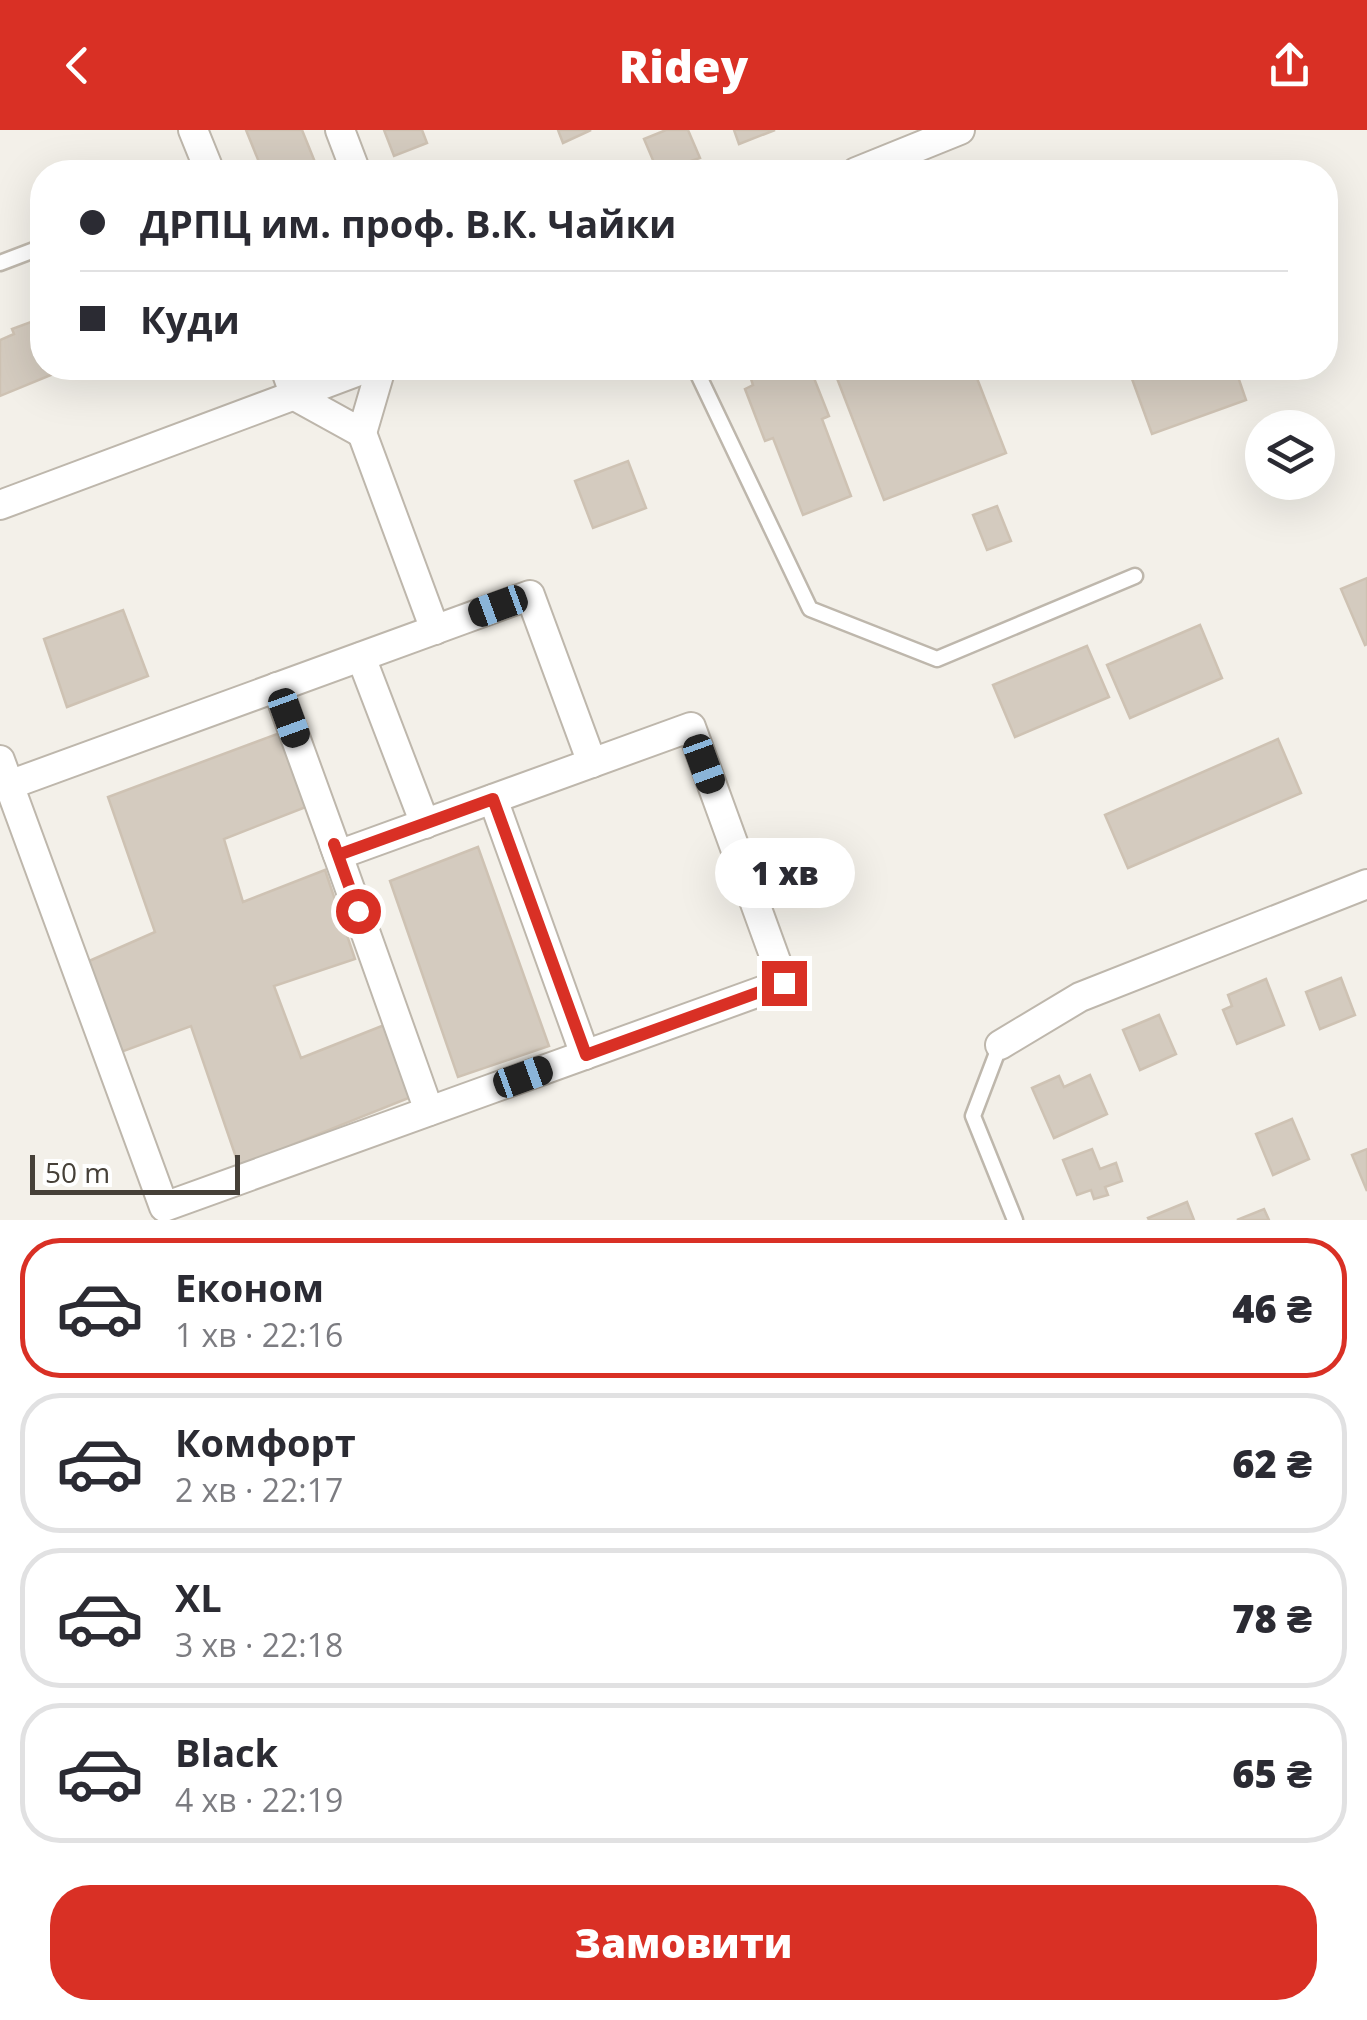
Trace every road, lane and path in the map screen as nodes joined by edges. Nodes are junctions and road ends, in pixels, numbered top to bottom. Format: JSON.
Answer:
{"nodes":[{"id":1,"x":194,"y":130,"type":"edge"},
{"id":2,"x":340,"y":130,"type":"edge"},
{"id":3,"x":960,"y":130,"type":"edge"},
{"id":4,"x":205,"y":160,"type":"edge"},
{"id":5,"x":351,"y":160,"type":"edge"},
{"id":6,"x":886,"y":160,"type":"edge"},
{"id":7,"x":30,"y":252,"type":"edge"},
{"id":8,"x":0,"y":264,"type":"edge"},
{"id":9,"x":290,"y":380,"type":"edge"},
{"id":10,"x":336,"y":380,"type":"edge"},
{"id":11,"x":377,"y":380,"type":"edge"},
{"id":12,"x":701,"y":380,"type":"edge"},
{"id":13,"x":295,"y":396,"type":"junction"},
{"id":14,"x":362,"y":433,"type":"junction"},
{"id":15,"x":0,"y":505,"type":"edge"},
{"id":16,"x":1134,"y":576,"type":"dead end"},
{"id":17,"x":435,"y":630,"type":"junction"},
{"id":18,"x":361,"y":657,"type":"junction"},
{"id":19,"x":277,"y":687,"type":"junction"},
{"id":20,"x":592,"y":763,"type":"junction"},
{"id":21,"x":4,"y":772,"type":"edge"},
{"id":22,"x":493,"y":799,"type":"junction"},
{"id":23,"x":425,"y":824,"type":"junction"},
{"id":24,"x":334,"y":844,"type":"junction"},
{"id":25,"x":1367,"y":884,"type":"edge"},
{"id":26,"x":1000,"y":1046,"type":"joint"},
{"id":27,"x":586,"y":1055,"type":"junction"},
{"id":28,"x":429,"y":1111,"type":"junction"},
{"id":29,"x":1015,"y":1220,"type":"edge"}],
"edges":[{"from":1,"to":4,"type":"street"},
{"from":2,"to":5,"type":"street"},
{"from":3,"to":6,"type":"street"},
{"from":7,"to":8,"type":"lane"},
{"from":9,"to":13,"type":"street"},
{"from":10,"to":13,"type":"street"},
{"from":11,"to":14,"type":"street"},
{"from":12,"to":16,"type":"lane"},
{"from":13,"to":14,"type":"street"},
{"from":13,"to":15,"type":"street"},
{"from":14,"to":17,"type":"street"},
{"from":17,"to":18,"type":"street"},
{"from":17,"to":20,"type":"street"},
{"from":18,"to":19,"type":"street"},
{"from":18,"to":23,"type":"street"},
{"from":19,"to":21,"type":"street"},
{"from":19,"to":24,"type":"street"},
{"from":20,"to":22,"type":"street"},
{"from":20,"to":27,"type":"street"},
{"from":21,"to":28,"type":"street"},
{"from":22,"to":23,"type":"street"},
{"from":22,"to":27,"type":"street"},
{"from":23,"to":24,"type":"street"},
{"from":24,"to":28,"type":"street"},
{"from":25,"to":26,"type":"street"},
{"from":26,"to":29,"type":"lane"},
{"from":27,"to":28,"type":"street"}]}
